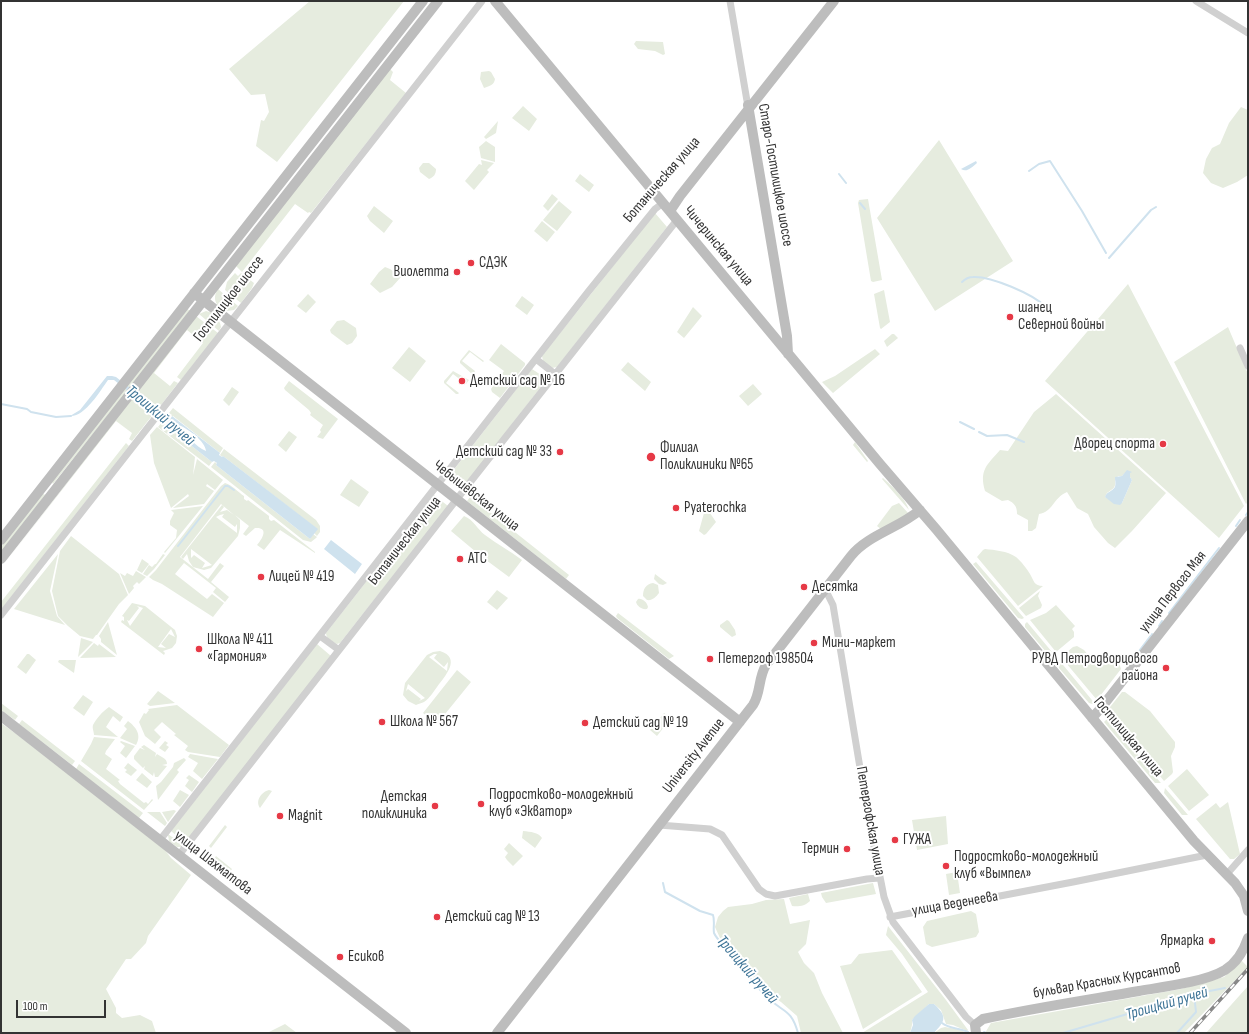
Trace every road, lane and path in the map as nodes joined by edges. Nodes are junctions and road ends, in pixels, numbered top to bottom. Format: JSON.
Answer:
{"nodes":[{"id":1,"x":423,"y":1,"type":"edge"},
{"id":2,"x":438,"y":1,"type":"edge"},
{"id":3,"x":482,"y":1,"type":"edge"},
{"id":4,"x":495,"y":1,"type":"edge"},
{"id":5,"x":730,"y":1,"type":"edge"},
{"id":6,"x":826,"y":1,"type":"edge"},
{"id":7,"x":834,"y":1,"type":"edge"},
{"id":8,"x":1196,"y":1,"type":"edge"},
{"id":9,"x":1248,"y":33,"type":"edge"},
{"id":10,"x":748,"y":105,"type":"junction"},
{"id":11,"x":667,"y":207,"type":"junction"},
{"id":12,"x":677,"y":220,"type":"junction"},
{"id":13,"x":194,"y":294,"type":"junction"},
{"id":14,"x":203,"y":301,"type":"junction"},
{"id":15,"x":230,"y":322,"type":"junction"},
{"id":16,"x":1240,"y":348,"type":"dead end"},
{"id":17,"x":788,"y":354,"type":"junction"},
{"id":18,"x":536,"y":359,"type":"junction"},
{"id":19,"x":1248,"y":366,"type":"edge"},
{"id":20,"x":555,"y":374,"type":"junction"},
{"id":21,"x":438,"y":485,"type":"junction"},
{"id":22,"x":44,"y":486,"type":"junction"},
{"id":23,"x":53,"y":493,"type":"junction"},
{"id":24,"x":457,"y":500,"type":"junction"},
{"id":25,"x":920,"y":510,"type":"junction"},
{"id":26,"x":1248,"y":521,"type":"edge"},
{"id":27,"x":1,"y":540,"type":"edge"},
{"id":28,"x":1,"y":560,"type":"edge"},
{"id":29,"x":825,"y":589,"type":"junction"},
{"id":30,"x":1,"y":615,"type":"edge"},
{"id":31,"x":320,"y":636,"type":"junction"},
{"id":32,"x":339,"y":650,"type":"junction"},
{"id":33,"x":1,"y":716,"type":"edge"},
{"id":34,"x":1092,"y":718,"type":"junction"},
{"id":35,"x":740,"y":722,"type":"junction"},
{"id":36,"x":659,"y":825,"type":"junction"},
{"id":37,"x":160,"y":840,"type":"junction"},
{"id":38,"x":1248,"y":850,"type":"edge"},
{"id":39,"x":179,"y":855,"type":"junction"},
{"id":40,"x":1207,"y":855,"type":"junction"},
{"id":41,"x":1227,"y":874,"type":"junction"},
{"id":42,"x":879,"y":878,"type":"junction"},
{"id":43,"x":1248,"y":911,"type":"edge"},
{"id":44,"x":890,"y":917,"type":"junction"},
{"id":45,"x":1248,"y":938,"type":"edge"},
{"id":46,"x":976,"y":1029,"type":"edge"},
{"id":47,"x":406,"y":1033,"type":"edge"},
{"id":48,"x":497,"y":1033,"type":"edge"}],
"edges":[{"from":1,"to":13,"type":"street","name":"Гостилицкое шоссе"},
{"from":2,"to":14,"type":"street","name":"Гостилицкое шоссе"},
{"from":3,"to":15,"type":"street","name":"Гостилицкое шоссе"},
{"from":4,"to":11,"type":"street","name":"Чичеринская улица"},
{"from":5,"to":10,"type":"street","name":"Старо-Гостилицкое шоссе"},
{"from":6,"to":10,"type":"street","name":"Ботаническая улица"},
{"from":7,"to":10,"type":"street","name":"Ботаническая улица"},
{"from":8,"to":9,"type":"street"},
{"from":10,"to":11,"type":"street","name":"Ботаническая улица"},
{"from":10,"to":17,"type":"street","name":"Старо-Гостилицкое шоссе"},
{"from":11,"to":12,"type":"street","name":"Чичеринская улица"},
{"from":11,"to":18,"type":"street","name":"Ботаническая улица"},
{"from":12,"to":17,"type":"street","name":"Чичеринская улица"},
{"from":12,"to":20,"type":"street","name":"Ботаническая улица"},
{"from":13,"to":14,"type":"street","name":"Чебышёвская улица"},
{"from":13,"to":22,"type":"street","name":"Гостилицкое шоссе"},
{"from":14,"to":15,"type":"street","name":"Чебышёвская улица"},
{"from":14,"to":23,"type":"street","name":"Гостилицкое шоссе"},
{"from":15,"to":21,"type":"street","name":"Чебышёвская улица"},
{"from":15,"to":30,"type":"street","name":"Гостилицкое шоссе"},
{"from":16,"to":19,"type":"street"},
{"from":17,"to":25,"type":"street","name":"Чичеринская улица"},
{"from":18,"to":20,"type":"street"},
{"from":18,"to":21,"type":"street","name":"Ботаническая улица"},
{"from":20,"to":24,"type":"street","name":"Ботаническая улица"},
{"from":21,"to":24,"type":"street","name":"Чебышёвская улица"},
{"from":21,"to":31,"type":"street","name":"Ботаническая улица"},
{"from":22,"to":23,"type":"street"},
{"from":22,"to":27,"type":"street","name":"Гостилицкое шоссе"},
{"from":23,"to":28,"type":"street","name":"Гостилицкое шоссе"},
{"from":24,"to":32,"type":"street","name":"Ботаническая улица"},
{"from":24,"to":35,"type":"street","name":"Чебышёвская улица"},
{"from":25,"to":29,"type":"street","name":"University Avenue"},
{"from":25,"to":34,"type":"street","name":"Гостилицкая улица"},
{"from":26,"to":34,"type":"street","name":"улица Первого Мая"},
{"from":29,"to":35,"type":"street","name":"University Avenue"},
{"from":29,"to":42,"type":"street","name":"Петергофская улица"},
{"from":31,"to":32,"type":"street"},
{"from":31,"to":37,"type":"street","name":"Ботаническая улица"},
{"from":32,"to":39,"type":"street","name":"Ботаническая улица"},
{"from":33,"to":37,"type":"street","name":"улица Шахматова"},
{"from":34,"to":40,"type":"street","name":"Гостилицкая улица"},
{"from":35,"to":36,"type":"street","name":"University Avenue"},
{"from":36,"to":42,"type":"street"},
{"from":36,"to":48,"type":"street","name":"University Avenue"},
{"from":37,"to":39,"type":"street","name":"улица Шахматова"},
{"from":38,"to":41,"type":"street"},
{"from":39,"to":47,"type":"street","name":"улица Шахматова"},
{"from":40,"to":41,"type":"street","name":"Гостилицкая улица"},
{"from":40,"to":44,"type":"street","name":"улица Веденеева"},
{"from":41,"to":43,"type":"street","name":"Гостилицкая улица"},
{"from":42,"to":44,"type":"street","name":"Петергофская улица"},
{"from":44,"to":46,"type":"street","name":"Петергофская улица"},
{"from":45,"to":46,"type":"street","name":"бульвар Красных Курсантов"}]}
